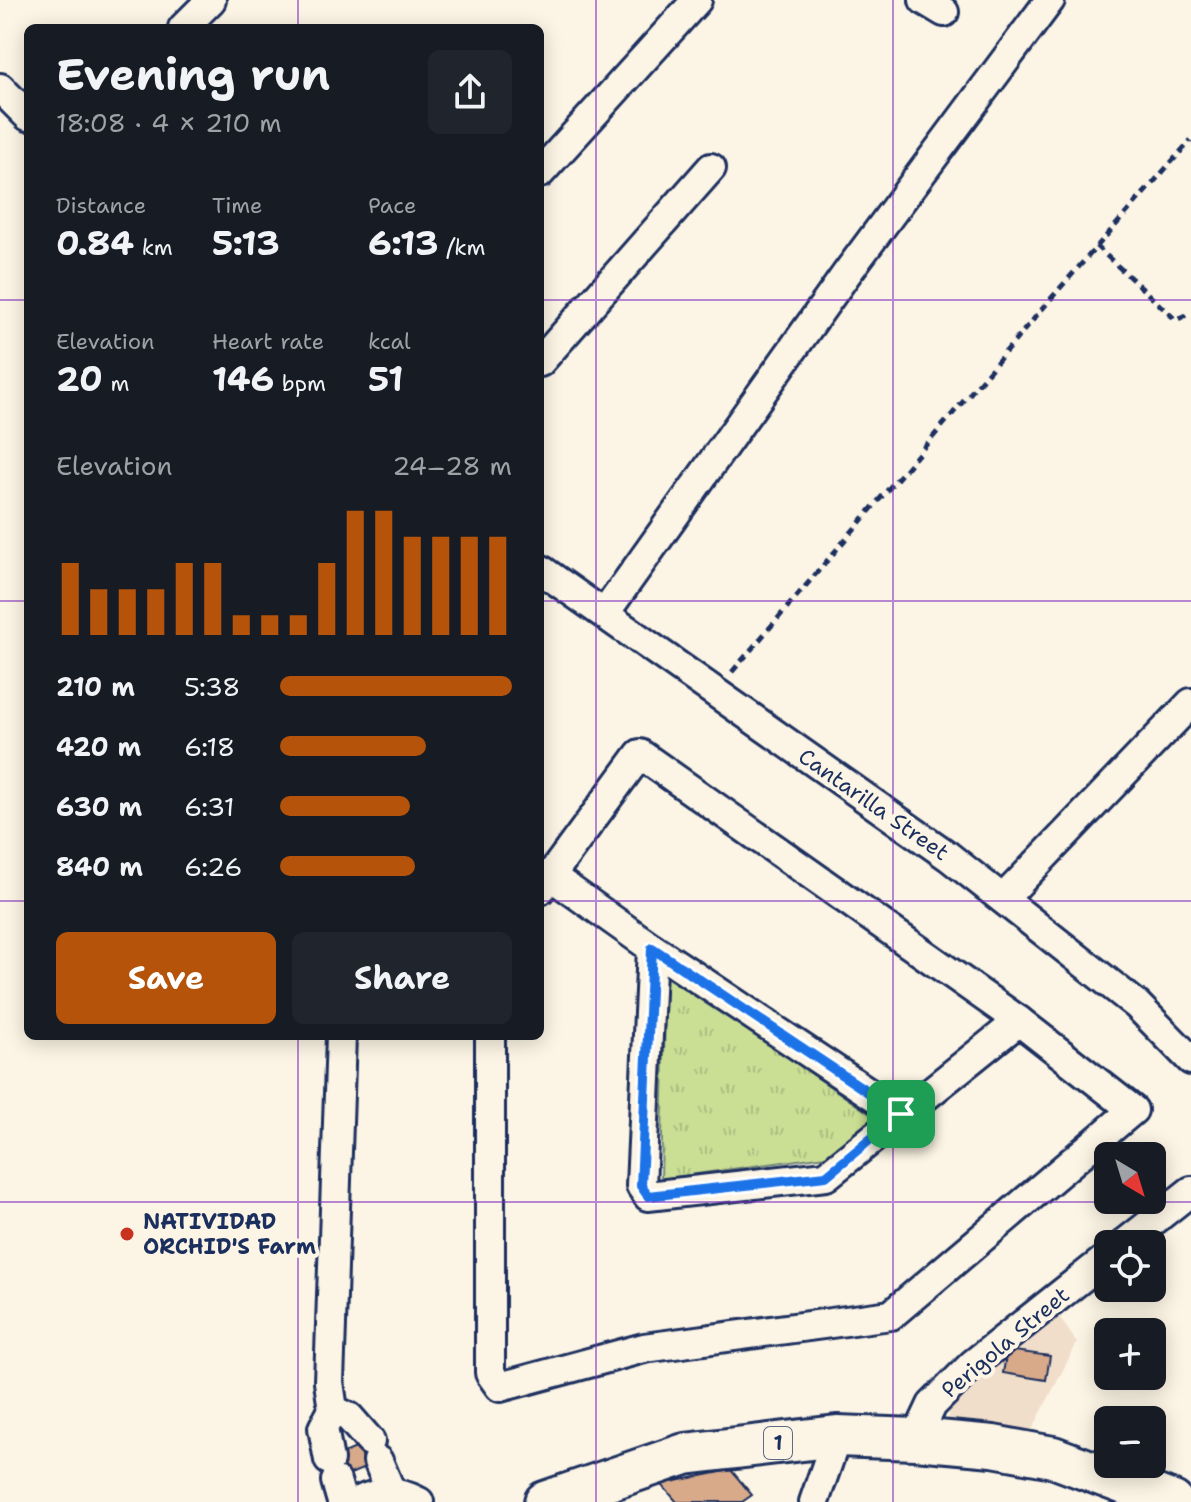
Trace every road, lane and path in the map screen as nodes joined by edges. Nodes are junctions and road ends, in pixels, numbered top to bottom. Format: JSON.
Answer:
{"nodes":[{"id":1,"x":211,"y":0,"type":"edge"},
{"id":2,"x":697,"y":0,"type":"edge"},
{"id":3,"x":1050,"y":0,"type":"edge"},
{"id":4,"x":187,"y":24,"type":"edge"},
{"id":5,"x":0,"y":88,"type":"edge"},
{"id":6,"x":24,"y":112,"type":"edge"},
{"id":7,"x":1191,"y":140,"type":"edge"},
{"id":8,"x":711,"y":168,"type":"dead end"},
{"id":9,"x":544,"y":169,"type":"edge"},
{"id":10,"x":1096,"y":246,"type":"junction"},
{"id":11,"x":1191,"y":313,"type":"edge"},
{"id":12,"x":544,"y":357,"type":"edge"},
{"id":13,"x":544,"y":572,"type":"edge"},
{"id":14,"x":605,"y":613,"type":"junction"},
{"id":15,"x":715,"y":691,"type":"junction"},
{"id":16,"x":1191,"y":703,"type":"edge"},
{"id":17,"x":545,"y":883,"type":"edge"},
{"id":18,"x":1003,"y":899,"type":"junction"},
{"id":19,"x":652,"y":948,"type":"junction"},
{"id":20,"x":1019,"y":1021,"type":"junction"},
{"id":21,"x":341,"y":1040,"type":"edge"},
{"id":22,"x":490,"y":1040,"type":"edge"},
{"id":23,"x":1191,"y":1060,"type":"edge"},
{"id":24,"x":901,"y":1114,"type":"junction"},
{"id":25,"x":1191,"y":1191,"type":"edge"},
{"id":26,"x":1142,"y":1230,"type":"edge"},
{"id":27,"x":1094,"y":1268,"type":"edge"},
{"id":28,"x":333,"y":1410,"type":"junction"},
{"id":29,"x":837,"y":1436,"type":"junction"},
{"id":30,"x":916,"y":1439,"type":"junction"},
{"id":31,"x":1017,"y":1450,"type":"junction"},
{"id":32,"x":336,"y":1481,"type":"edge"},
{"id":33,"x":391,"y":1492,"type":"junction"},
{"id":34,"x":357,"y":1502,"type":"edge"},
{"id":35,"x":419,"y":1502,"type":"edge"},
{"id":36,"x":545,"y":1502,"type":"edge"},
{"id":37,"x":814,"y":1502,"type":"edge"},
{"id":38,"x":1117,"y":1502,"type":"edge"},
{"id":39,"x":1173,"y":1502,"type":"edge"}],
"edges":[{"from":1,"to":4,"type":"street"},
{"from":2,"to":9,"type":"street"},
{"from":3,"to":14,"type":"street"},
{"from":5,"to":6,"type":"street"},
{"from":7,"to":10,"type":"path"},
{"from":8,"to":12,"type":"street"},
{"from":10,"to":11,"type":"path"},
{"from":10,"to":15,"type":"path"},
{"from":13,"to":14,"type":"street","name":"Cantarilla Street"},
{"from":14,"to":15,"type":"street","name":"Cantarilla Street"},
{"from":15,"to":18,"type":"street","name":"Cantarilla Street"},
{"from":16,"to":18,"type":"street"},
{"from":17,"to":19,"type":"street"},
{"from":17,"to":20,"type":"street"},
{"from":18,"to":23,"type":"street","name":"Cantarilla Street"},
{"from":19,"to":24,"type":"street"},
{"from":19,"to":24,"type":"street"},
{"from":20,"to":22,"type":"street"},
{"from":20,"to":24,"type":"street"},
{"from":21,"to":28,"type":"street"},
{"from":25,"to":26,"type":"street"},
{"from":27,"to":30,"type":"street","name":"Perigola Street"},
{"from":28,"to":32,"type":"street"},
{"from":28,"to":33,"type":"street"},
{"from":29,"to":30,"type":"highway","number":"1"},
{"from":29,"to":36,"type":"highway","number":"1"},
{"from":29,"to":37,"type":"street"},
{"from":30,"to":31,"type":"highway","number":"1"},
{"from":31,"to":38,"type":"highway"},
{"from":31,"to":39,"type":"highway","number":"1"},
{"from":33,"to":34,"type":"street"},
{"from":33,"to":35,"type":"street"}]}
